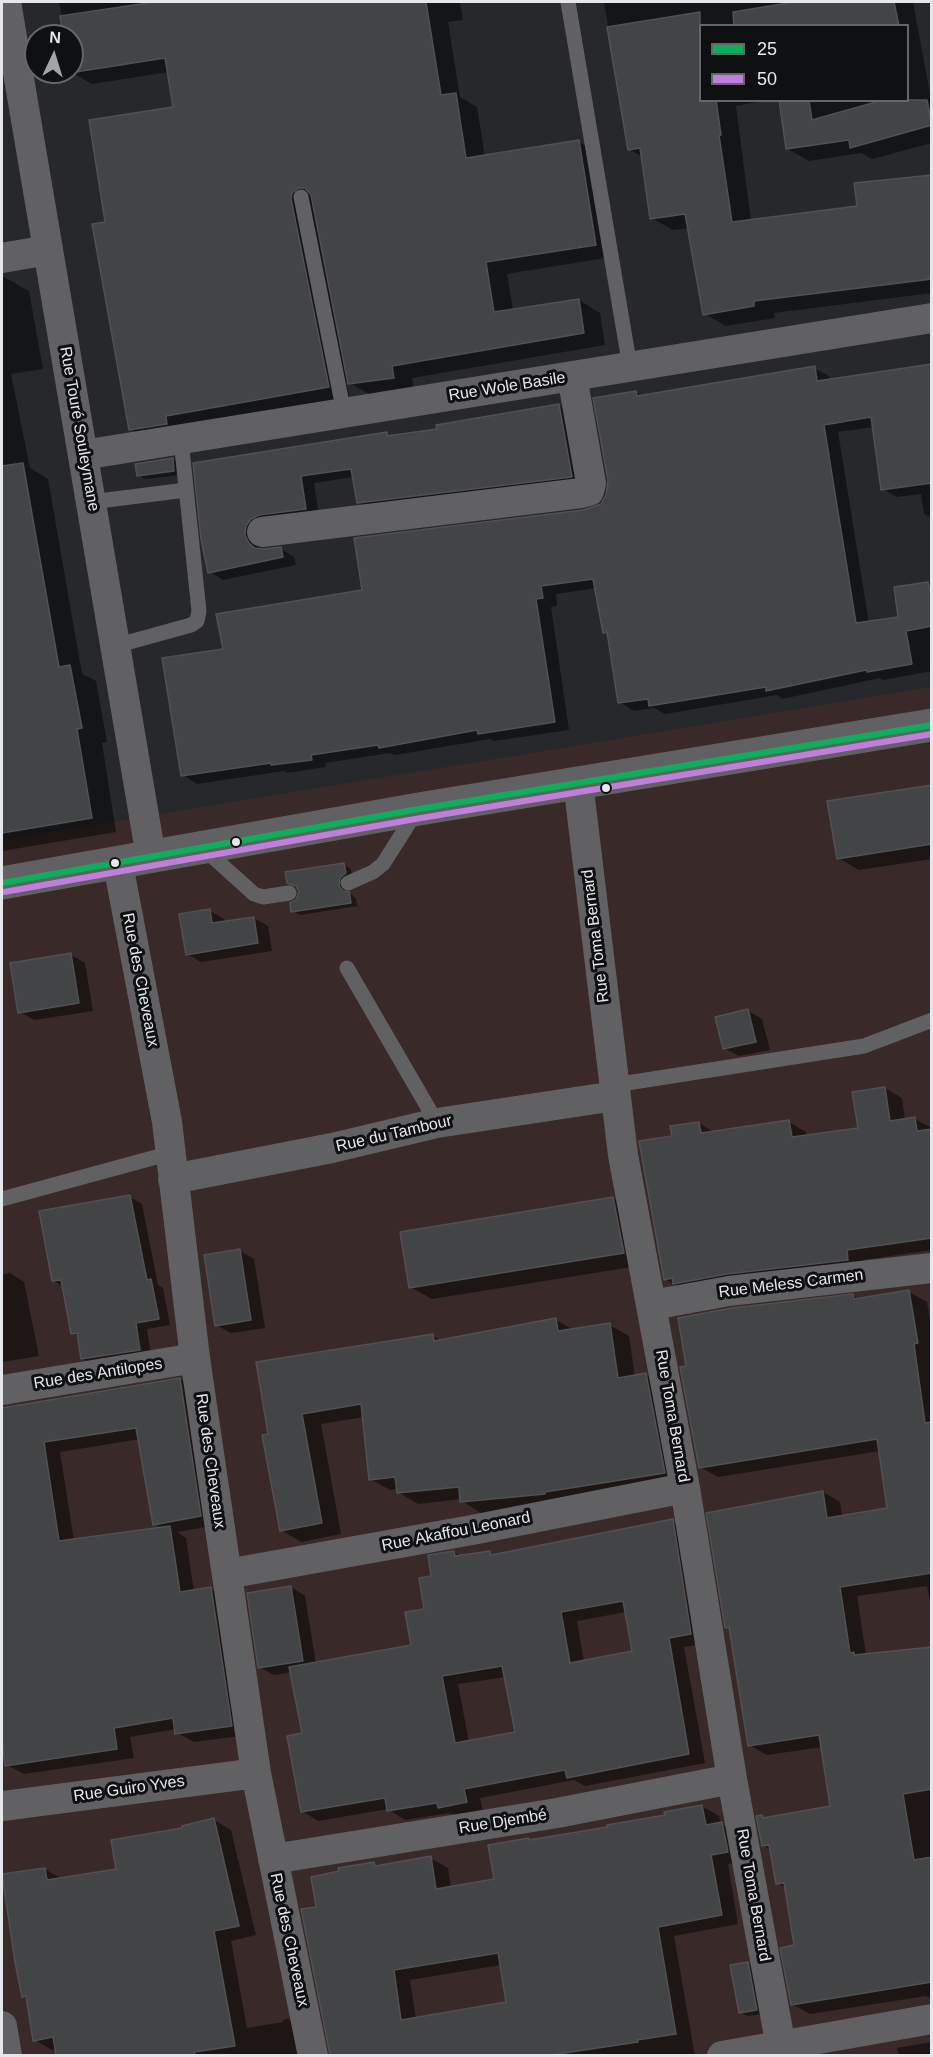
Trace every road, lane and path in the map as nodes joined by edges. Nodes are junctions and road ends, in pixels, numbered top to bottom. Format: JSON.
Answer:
{"nodes":[{"id":1,"x":6,"y":2,"type":"edge"},
{"id":2,"x":568,"y":2,"type":"edge"},
{"id":3,"x":7,"y":37,"type":"edge"},
{"id":4,"x":301,"y":197,"type":"dead end"},
{"id":5,"x":48,"y":250,"type":"junction"},
{"id":6,"x":2,"y":258,"type":"edge"},
{"id":7,"x":932,"y":318,"type":"edge"},
{"id":8,"x":630,"y":367,"type":"junction"},
{"id":9,"x":572,"y":376,"type":"junction"},
{"id":10,"x":344,"y":413,"type":"junction"},
{"id":11,"x":181,"y":440,"type":"junction"},
{"id":12,"x":83,"y":455,"type":"junction"},
{"id":13,"x":186,"y":490,"type":"junction"},
{"id":14,"x":91,"y":502,"type":"junction"},
{"id":15,"x":262,"y":532,"type":"dead end"},
{"id":16,"x":115,"y":646,"type":"junction"},
{"id":17,"x":932,"y":726,"type":"edge"},
{"id":18,"x":578,"y":782,"type":"junction"},
{"id":19,"x":419,"y":809,"type":"junction"},
{"id":20,"x":203,"y":848,"type":"junction"},
{"id":21,"x":151,"y":857,"type":"junction"},
{"id":22,"x":118,"y":864,"type":"junction"},
{"id":23,"x":2,"y":883,"type":"edge"},
{"id":24,"x":348,"y":884,"type":"dead end"},
{"id":25,"x":289,"y":893,"type":"dead end"},
{"id":26,"x":346,"y":968,"type":"dead end"},
{"id":27,"x":932,"y":1020,"type":"edge"},
{"id":28,"x":614,"y":1090,"type":"junction"},
{"id":29,"x":437,"y":1123,"type":"junction"},
{"id":30,"x":172,"y":1166,"type":"junction"},
{"id":31,"x":2,"y":1199,"type":"edge"},
{"id":32,"x":932,"y":1268,"type":"edge"},
{"id":33,"x":652,"y":1305,"type":"junction"},
{"id":34,"x":195,"y":1358,"type":"junction"},
{"id":35,"x":2,"y":1390,"type":"edge"},
{"id":36,"x":685,"y":1488,"type":"junction"},
{"id":37,"x":227,"y":1574,"type":"junction"},
{"id":38,"x":256,"y":1773,"type":"junction"},
{"id":39,"x":732,"y":1779,"type":"junction"},
{"id":40,"x":2,"y":1806,"type":"edge"},
{"id":41,"x":273,"y":1859,"type":"junction"},
{"id":42,"x":932,"y":2019,"type":"edge"},
{"id":43,"x":2,"y":2026,"type":"edge"},
{"id":44,"x":866,"y":2044,"type":"edge"},
{"id":45,"x":781,"y":2047,"type":"junction"},
{"id":46,"x":7,"y":2055,"type":"edge"},
{"id":47,"x":313,"y":2055,"type":"edge"},
{"id":48,"x":722,"y":2055,"type":"edge"}],
"edges":[{"from":1,"to":3,"type":"street","name":"Rue Touré Souleymane"},
{"from":2,"to":8,"type":"lane"},
{"from":3,"to":5,"type":"street","name":"Rue Touré Souleymane"},
{"from":4,"to":10,"type":"lane"},
{"from":5,"to":6,"type":"street"},
{"from":5,"to":12,"type":"street","name":"Rue Touré Souleymane"},
{"from":7,"to":8,"type":"street","name":"Rue Wole Basile"},
{"from":8,"to":9,"type":"street","name":"Rue Wole Basile"},
{"from":9,"to":10,"type":"street","name":"Rue Wole Basile"},
{"from":9,"to":15,"type":"street"},
{"from":10,"to":11,"type":"street","name":"Rue Wole Basile"},
{"from":11,"to":12,"type":"street","name":"Rue Wole Basile"},
{"from":11,"to":13,"type":"lane"},
{"from":12,"to":14,"type":"street","name":"Rue Touré Souleymane"},
{"from":13,"to":14,"type":"lane"},
{"from":13,"to":16,"type":"lane"},
{"from":14,"to":16,"type":"street","name":"Rue Touré Souleymane"},
{"from":16,"to":21,"type":"street","name":"Rue Touré Souleymane"},
{"from":17,"to":18,"type":"street"},
{"from":18,"to":19,"type":"street"},
{"from":18,"to":28,"type":"street","name":"Rue Toma Bernard"},
{"from":19,"to":20,"type":"street"},
{"from":19,"to":24,"type":"lane"},
{"from":20,"to":21,"type":"street"},
{"from":20,"to":25,"type":"lane"},
{"from":21,"to":22,"type":"street"},
{"from":22,"to":23,"type":"street"},
{"from":22,"to":30,"type":"street","name":"Rue des Cheveaux"},
{"from":26,"to":29,"type":"lane"},
{"from":27,"to":28,"type":"lane"},
{"from":28,"to":29,"type":"street","name":"Rue du Tambour"},
{"from":28,"to":33,"type":"street","name":"Rue Toma Bernard"},
{"from":29,"to":30,"type":"street","name":"Rue du Tambour"},
{"from":30,"to":31,"type":"lane"},
{"from":30,"to":34,"type":"street","name":"Rue des Cheveaux"},
{"from":32,"to":33,"type":"street","name":"Rue Meless Carmen"},
{"from":33,"to":36,"type":"street","name":"Rue Toma Bernard"},
{"from":34,"to":35,"type":"street","name":"Rue des Antilopes"},
{"from":34,"to":37,"type":"street","name":"Rue des Cheveaux"},
{"from":36,"to":37,"type":"street","name":"Rue Akaffou Leonard"},
{"from":36,"to":39,"type":"street","name":"Rue Toma Bernard"},
{"from":37,"to":38,"type":"street","name":"Rue des Cheveaux"},
{"from":38,"to":40,"type":"street","name":"Rue Guiro Yves"},
{"from":38,"to":41,"type":"street","name":"Rue des Cheveaux"},
{"from":39,"to":41,"type":"street","name":"Rue Djembé"},
{"from":39,"to":45,"type":"street","name":"Rue Toma Bernard"},
{"from":41,"to":47,"type":"street","name":"Rue des Cheveaux"},
{"from":42,"to":44,"type":"street"},
{"from":43,"to":46,"type":"street"},
{"from":44,"to":45,"type":"street"},
{"from":45,"to":48,"type":"street"}]}
